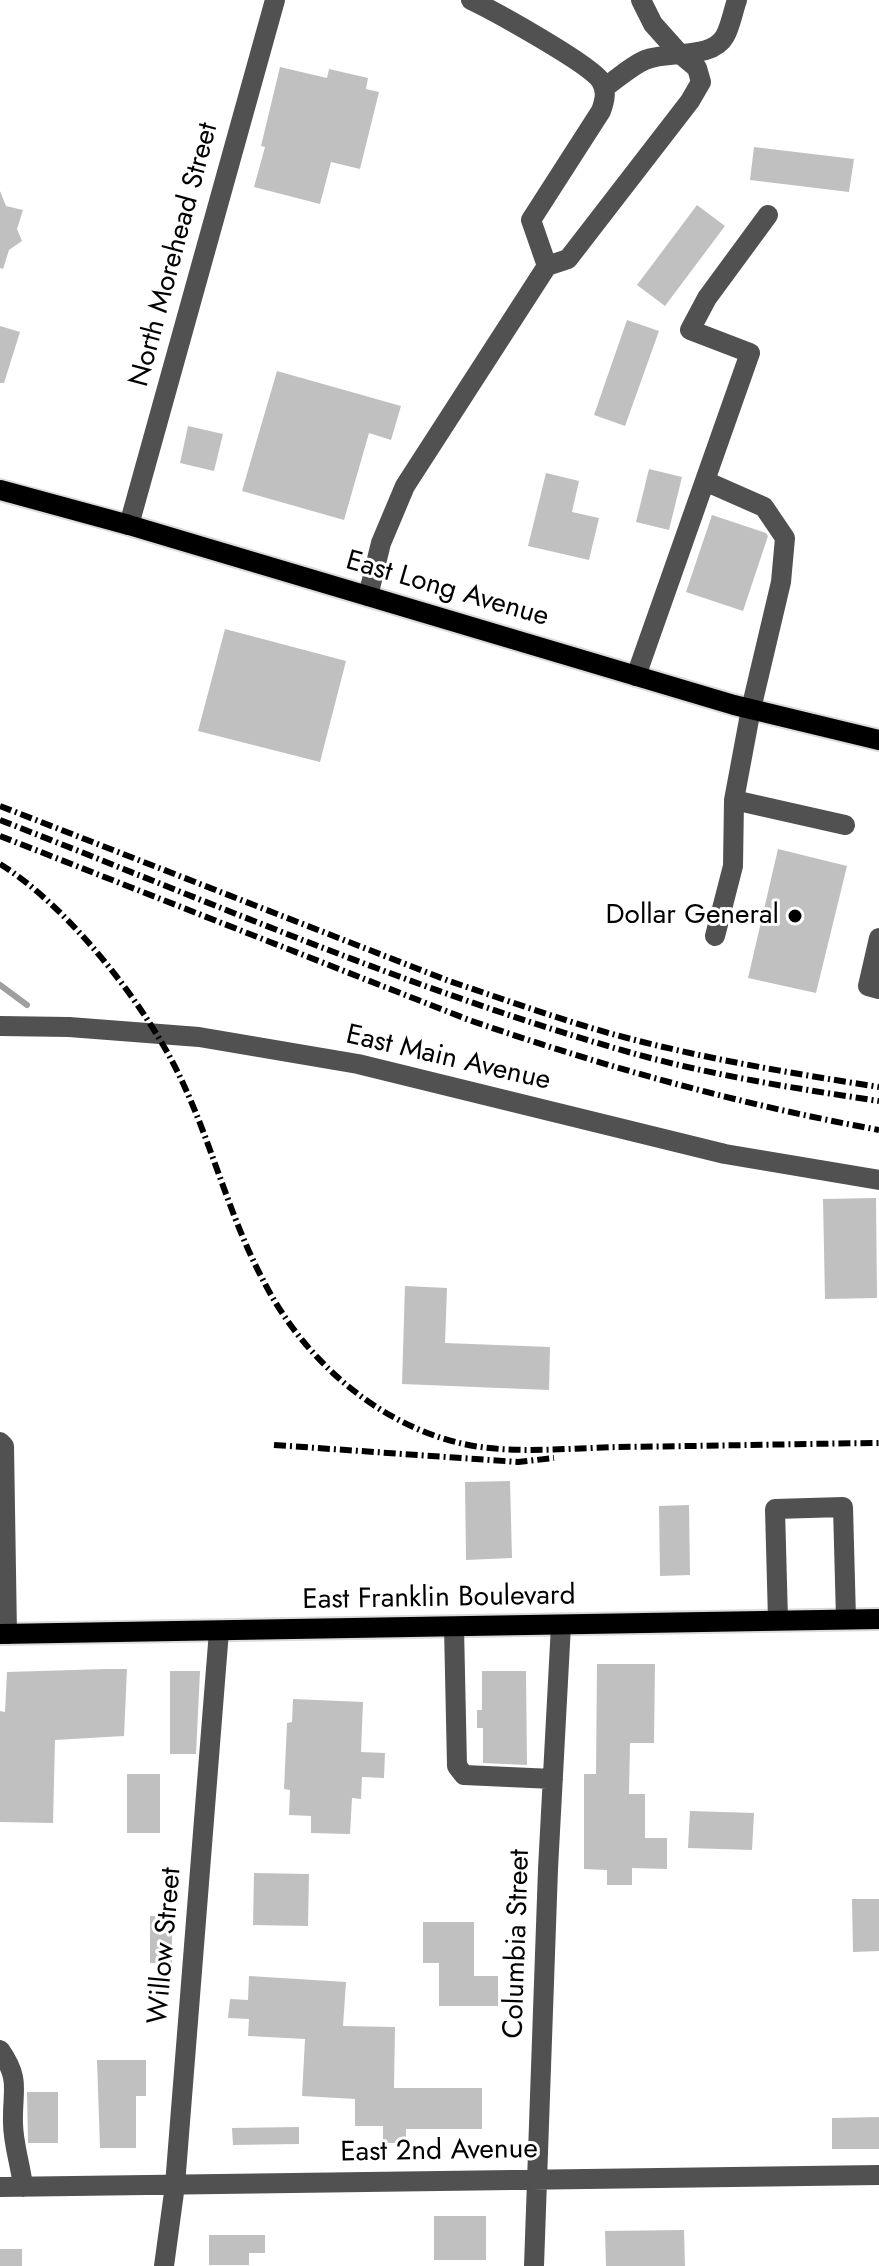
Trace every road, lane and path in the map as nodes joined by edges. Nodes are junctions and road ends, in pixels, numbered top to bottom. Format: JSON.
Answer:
{"nodes":[{"id":1,"x":275,"y":0,"type":"edge"},
{"id":2,"x":471,"y":0,"type":"edge"},
{"id":3,"x":641,"y":0,"type":"edge"},
{"id":4,"x":737,"y":0,"type":"edge"},
{"id":5,"x":678,"y":52,"type":"junction"},
{"id":6,"x":604,"y":88,"type":"junction"},
{"id":7,"x":768,"y":215,"type":"dead end"},
{"id":8,"x":547,"y":266,"type":"junction"},
{"id":9,"x":705,"y":481,"type":"junction"},
{"id":10,"x":0,"y":490,"type":"edge"},
{"id":11,"x":129,"y":525,"type":"junction"},
{"id":12,"x":368,"y":596,"type":"junction"},
{"id":13,"x":636,"y":676,"type":"junction"},
{"id":14,"x":751,"y":709,"type":"junction"},
{"id":15,"x":879,"y":740,"type":"edge"},
{"id":16,"x":734,"y":800,"type":"junction"},
{"id":17,"x":845,"y":825,"type":"dead end"},
{"id":18,"x":715,"y":936,"type":"dead end"},
{"id":19,"x":879,"y":938,"type":"edge"},
{"id":20,"x":879,"y":989,"type":"edge"},
{"id":21,"x":0,"y":1026,"type":"edge"},
{"id":22,"x":879,"y":1180,"type":"edge"},
{"id":23,"x":0,"y":1442,"type":"edge"},
{"id":24,"x":846,"y":1619,"type":"junction"},
{"id":25,"x":879,"y":1619,"type":"edge"},
{"id":26,"x":778,"y":1620,"type":"junction"},
{"id":27,"x":561,"y":1625,"type":"junction"},
{"id":28,"x":454,"y":1627,"type":"junction"},
{"id":29,"x":219,"y":1631,"type":"junction"},
{"id":30,"x":3,"y":1634,"type":"edge"},
{"id":31,"x":553,"y":1779,"type":"junction"},
{"id":32,"x":0,"y":2050,"type":"edge"},
{"id":33,"x":879,"y":2175,"type":"edge"},
{"id":34,"x":538,"y":2178,"type":"junction"},
{"id":35,"x":175,"y":2185,"type":"junction"},
{"id":36,"x":0,"y":2187,"type":"edge"},
{"id":37,"x":23,"y":2187,"type":"junction"},
{"id":38,"x":164,"y":2266,"type":"edge"},
{"id":39,"x":534,"y":2266,"type":"edge"}],
"edges":[{"from":1,"to":11,"type":"street","name":"North Morehead Street"},
{"from":2,"to":6,"type":"street"},
{"from":3,"to":5,"type":"street"},
{"from":4,"to":5,"type":"street"},
{"from":5,"to":6,"type":"street"},
{"from":5,"to":8,"type":"street"},
{"from":6,"to":8,"type":"street"},
{"from":7,"to":9,"type":"street"},
{"from":8,"to":12,"type":"street"},
{"from":9,"to":13,"type":"street"},
{"from":9,"to":14,"type":"street"},
{"from":10,"to":11,"type":"main road","name":"East Long Avenue"},
{"from":11,"to":12,"type":"main road","name":"East Long Avenue"},
{"from":12,"to":13,"type":"main road","name":"East Long Avenue"},
{"from":13,"to":14,"type":"main road","name":"East Long Avenue"},
{"from":14,"to":15,"type":"main road","name":"East Long Avenue"},
{"from":14,"to":16,"type":"street"},
{"from":16,"to":17,"type":"street"},
{"from":16,"to":18,"type":"street"},
{"from":19,"to":20,"type":"street"},
{"from":21,"to":22,"type":"street","name":"East Main Avenue"},
{"from":23,"to":30,"type":"street"},
{"from":24,"to":25,"type":"main road","name":"East Franklin Boulevard"},
{"from":24,"to":26,"type":"main road","name":"East Franklin Boulevard"},
{"from":24,"to":26,"type":"street"},
{"from":26,"to":27,"type":"main road","name":"East Franklin Boulevard"},
{"from":27,"to":28,"type":"main road","name":"East Franklin Boulevard"},
{"from":27,"to":31,"type":"street","name":"Columbia Street"},
{"from":28,"to":29,"type":"main road","name":"East Franklin Boulevard"},
{"from":28,"to":31,"type":"street"},
{"from":29,"to":30,"type":"main road","name":"East Franklin Boulevard"},
{"from":29,"to":35,"type":"street","name":"Willow Street"},
{"from":31,"to":34,"type":"street","name":"Columbia Street"},
{"from":32,"to":37,"type":"street"},
{"from":33,"to":34,"type":"street","name":"East 2nd Avenue"},
{"from":34,"to":35,"type":"street","name":"East 2nd Avenue"},
{"from":34,"to":39,"type":"street","name":"Columbia Street"},
{"from":35,"to":37,"type":"street","name":"East 2nd Avenue"},
{"from":35,"to":38,"type":"street","name":"Willow Street"},
{"from":36,"to":37,"type":"street","name":"East 2nd Avenue"}]}
